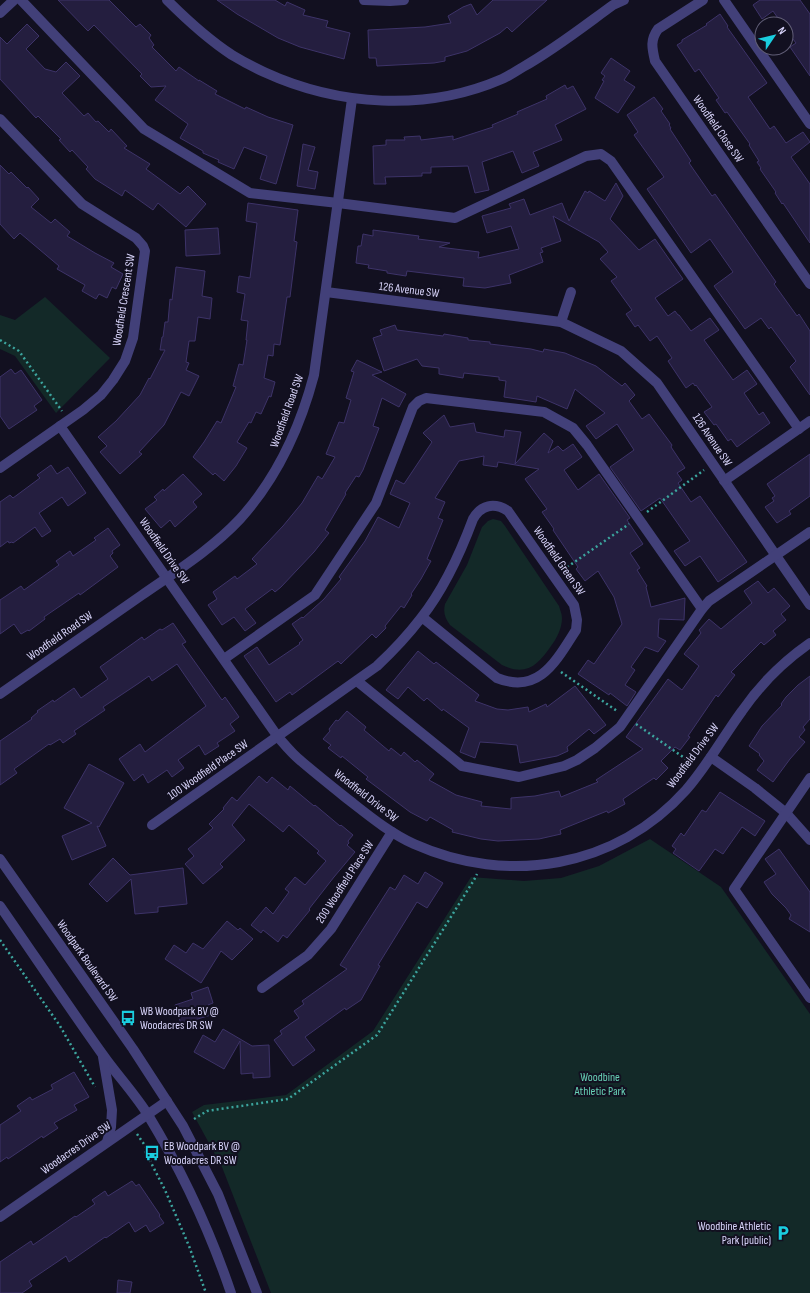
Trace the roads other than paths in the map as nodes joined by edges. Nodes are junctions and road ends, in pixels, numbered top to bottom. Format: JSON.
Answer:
{"nodes":[{"id":1,"x":14,"y":0,"type":"edge"},
{"id":2,"x":21,"y":0,"type":"edge"},
{"id":3,"x":167,"y":0,"type":"edge"},
{"id":4,"x":364,"y":0,"type":"edge"},
{"id":5,"x":404,"y":0,"type":"edge"},
{"id":6,"x":624,"y":0,"type":"edge"},
{"id":7,"x":703,"y":0,"type":"edge"},
{"id":8,"x":724,"y":0,"type":"edge"},
{"id":9,"x":616,"y":3,"type":"edge"},
{"id":10,"x":0,"y":13,"type":"edge"},
{"id":11,"x":352,"y":99,"type":"junction"},
{"id":12,"x":0,"y":119,"type":"edge"},
{"id":13,"x":810,"y":124,"type":"edge"},
{"id":14,"x":338,"y":203,"type":"junction"},
{"id":15,"x":810,"y":284,"type":"edge"},
{"id":16,"x":326,"y":292,"type":"junction"},
{"id":17,"x":570,"y":292,"type":"dead end"},
{"id":18,"x":561,"y":322,"type":"junction"},
{"id":19,"x":810,"y":421,"type":"edge"},
{"id":20,"x":60,"y":426,"type":"junction"},
{"id":21,"x":799,"y":429,"type":"junction"},
{"id":22,"x":0,"y":468,"type":"edge"},
{"id":23,"x":724,"y":481,"type":"junction"},
{"id":24,"x":810,"y":532,"type":"edge"},
{"id":25,"x":777,"y":556,"type":"junction"},
{"id":26,"x":167,"y":578,"type":"junction"},
{"id":27,"x":810,"y":605,"type":"edge"},
{"id":28,"x":702,"y":609,"type":"junction"},
{"id":29,"x":422,"y":617,"type":"junction"},
{"id":30,"x":810,"y":643,"type":"edge"},
{"id":31,"x":224,"y":659,"type":"junction"},
{"id":32,"x":357,"y":681,"type":"junction"},
{"id":33,"x":0,"y":694,"type":"edge"},
{"id":34,"x":278,"y":737,"type":"junction"},
{"id":35,"x":711,"y":757,"type":"junction"},
{"id":36,"x":810,"y":778,"type":"edge"},
{"id":37,"x":786,"y":813,"type":"junction"},
{"id":38,"x":152,"y":826,"type":"dead end"},
{"id":39,"x":392,"y":832,"type":"junction"},
{"id":40,"x":810,"y":840,"type":"edge"},
{"id":41,"x":0,"y":859,"type":"edge"},
{"id":42,"x":0,"y":906,"type":"edge"},
{"id":43,"x":262,"y":988,"type":"dead end"},
{"id":44,"x":810,"y":998,"type":"edge"},
{"id":45,"x":103,"y":1056,"type":"junction"},
{"id":46,"x":167,"y":1100,"type":"junction"},
{"id":47,"x":147,"y":1114,"type":"junction"},
{"id":48,"x":108,"y":1142,"type":"junction"},
{"id":49,"x":0,"y":1217,"type":"edge"},
{"id":50,"x":231,"y":1293,"type":"edge"},
{"id":51,"x":257,"y":1293,"type":"edge"}],
"edges":[{"from":1,"to":10,"type":"street"},
{"from":2,"to":14,"type":"street"},
{"from":3,"to":11,"type":"street"},
{"from":4,"to":5,"type":"street"},
{"from":6,"to":9,"type":"street"},
{"from":7,"to":15,"type":"street","name":"Woodfield Close SW"},
{"from":8,"to":13,"type":"street"},
{"from":9,"to":11,"type":"street"},
{"from":11,"to":14,"type":"street","name":"Woodfield Road SW"},
{"from":12,"to":20,"type":"street","name":"Woodfield Crescent SW"},
{"from":14,"to":16,"type":"street","name":"Woodfield Road SW"},
{"from":14,"to":21,"type":"street"},
{"from":16,"to":18,"type":"street","name":"126 Avenue SW"},
{"from":16,"to":26,"type":"street","name":"Woodfield Road SW"},
{"from":17,"to":18,"type":"street"},
{"from":18,"to":23,"type":"street","name":"126 Avenue SW"},
{"from":19,"to":21,"type":"street"},
{"from":20,"to":22,"type":"street","name":"Woodfield Crescent SW"},
{"from":20,"to":26,"type":"street","name":"Woodfield Drive SW"},
{"from":21,"to":23,"type":"street"},
{"from":23,"to":25,"type":"street","name":"126 Avenue SW"},
{"from":24,"to":25,"type":"street"},
{"from":25,"to":27,"type":"street","name":"126 Avenue SW"},
{"from":25,"to":28,"type":"street"},
{"from":26,"to":31,"type":"street","name":"Woodfield Drive SW"},
{"from":26,"to":33,"type":"street","name":"Woodfield Road SW"},
{"from":28,"to":31,"type":"street"},
{"from":28,"to":32,"type":"street"},
{"from":29,"to":29,"type":"street","name":"Woodfield Green SW"},
{"from":29,"to":32,"type":"street","name":"Woodfield Green SW"},
{"from":30,"to":35,"type":"street","name":"Woodfield Drive SW"},
{"from":31,"to":34,"type":"street","name":"Woodfield Drive SW"},
{"from":32,"to":34,"type":"street","name":"Woodfield Green SW"},
{"from":34,"to":38,"type":"street","name":"100 Woodfield Place SW"},
{"from":34,"to":39,"type":"street","name":"Woodfield Drive SW"},
{"from":35,"to":37,"type":"street"},
{"from":35,"to":39,"type":"street","name":"Woodfield Drive SW"},
{"from":36,"to":37,"type":"street"},
{"from":37,"to":40,"type":"street"},
{"from":37,"to":44,"type":"street"},
{"from":39,"to":43,"type":"street","name":"200 Woodfield Place SW"},
{"from":41,"to":46,"type":"street","name":"Woodpark Boulevard SW"},
{"from":42,"to":45,"type":"street"},
{"from":45,"to":47,"type":"street"},
{"from":45,"to":48,"type":"street"},
{"from":46,"to":47,"type":"street","name":"Woodacres Drive SW"},
{"from":46,"to":51,"type":"street","name":"Woodpark Boulevard SW"},
{"from":47,"to":48,"type":"street","name":"Woodacres Drive SW"},
{"from":47,"to":50,"type":"street"},
{"from":48,"to":49,"type":"street","name":"Woodacres Drive SW"}]}
